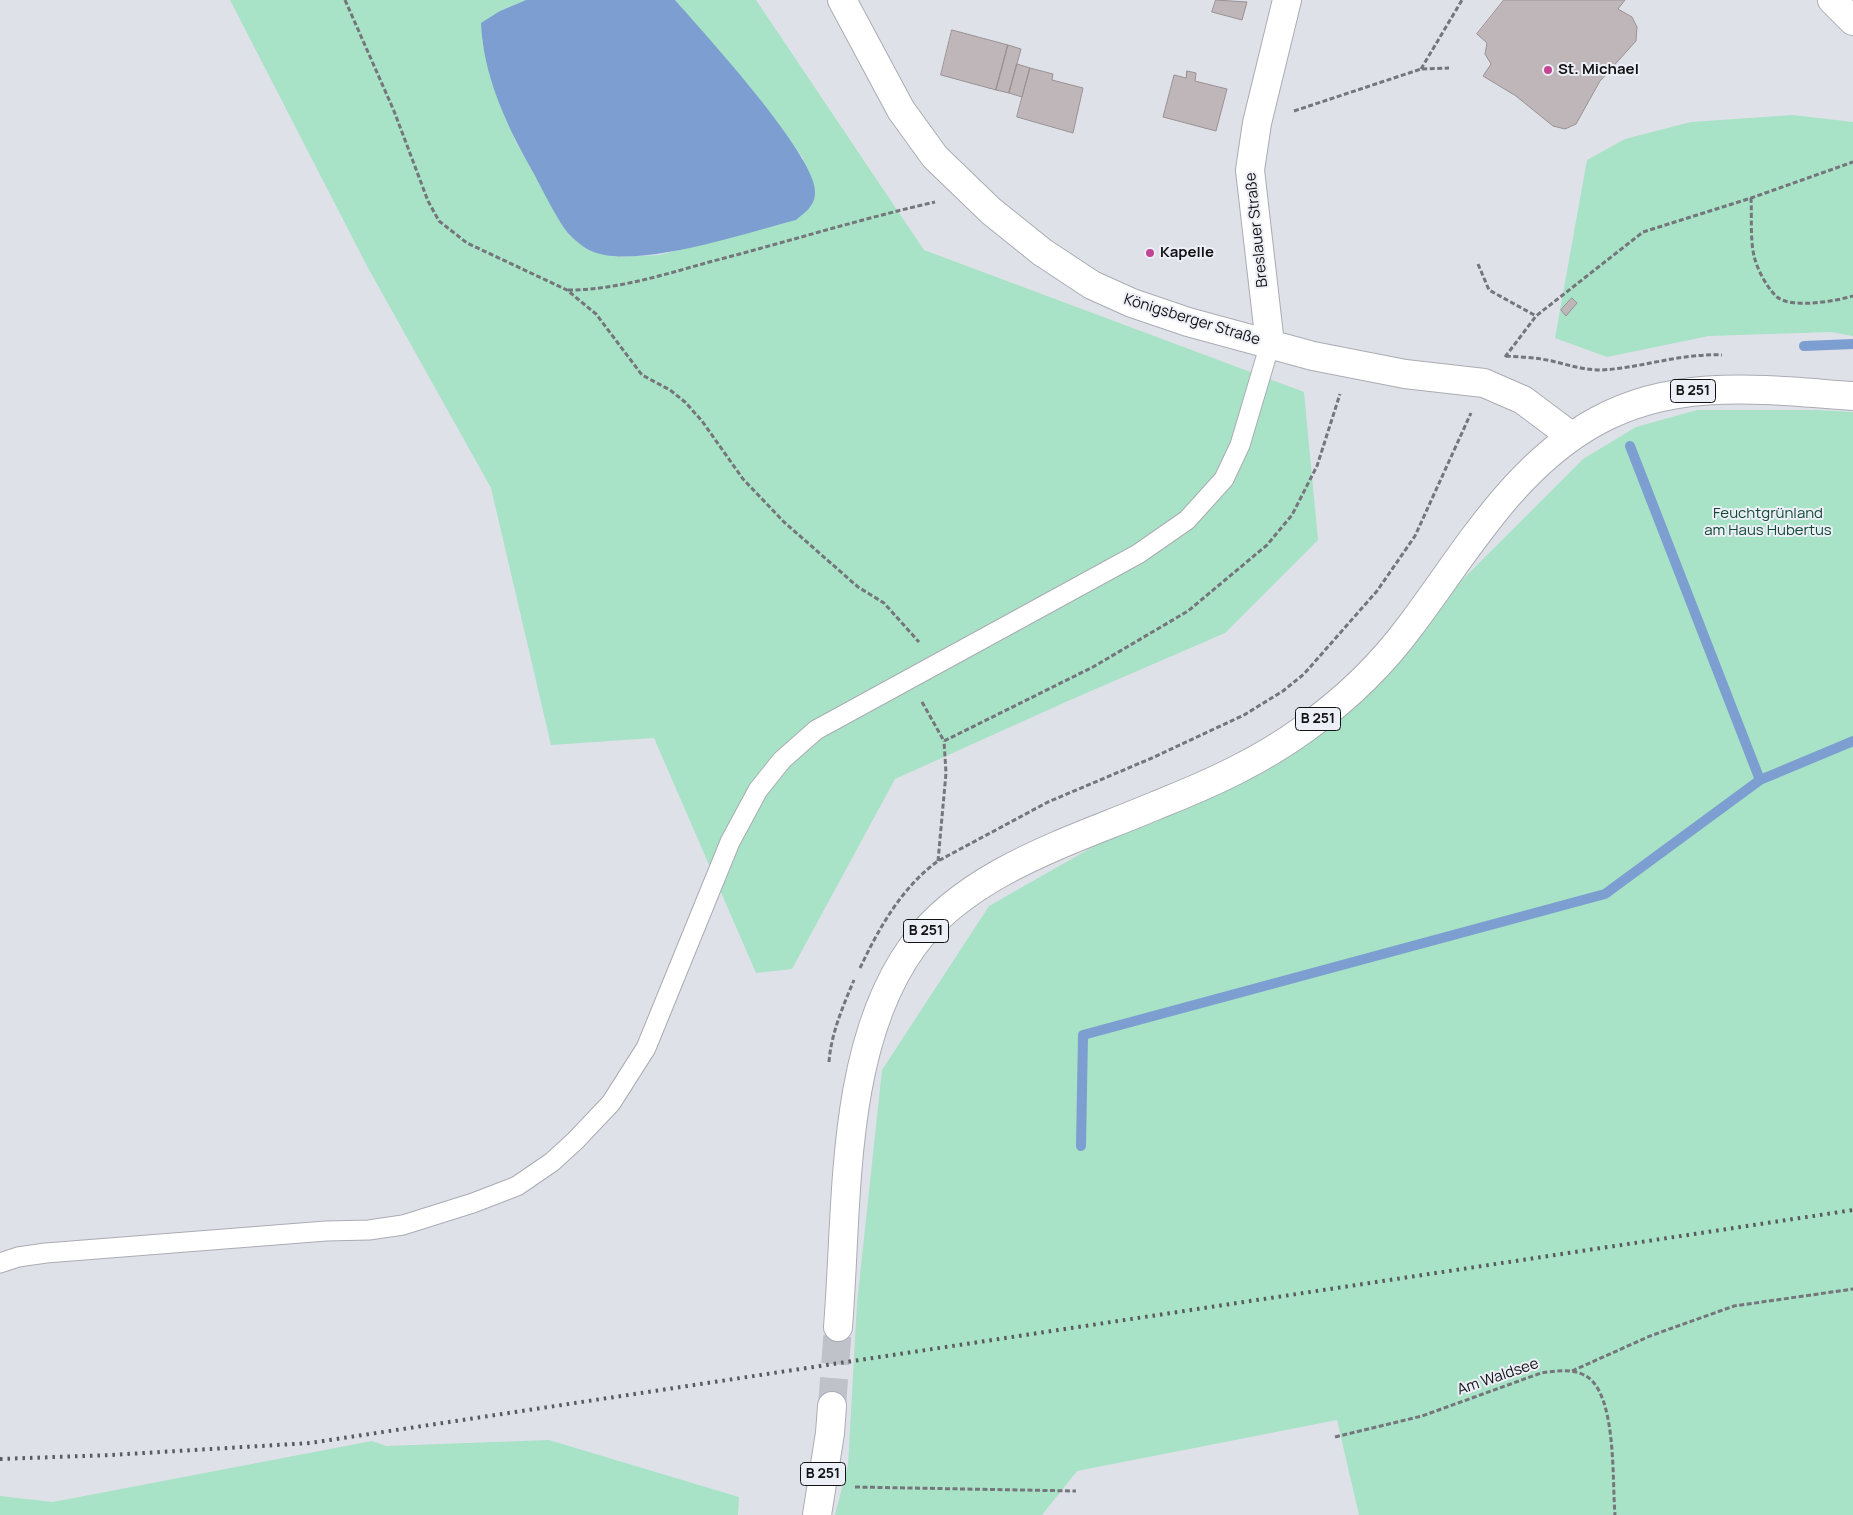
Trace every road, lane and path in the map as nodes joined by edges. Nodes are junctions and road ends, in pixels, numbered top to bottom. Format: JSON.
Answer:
{"nodes":[{"id":1,"x":345,"y":0,"type":"edge"},
{"id":2,"x":842,"y":0,"type":"edge"},
{"id":3,"x":1287,"y":0,"type":"edge"},
{"id":4,"x":1462,"y":0,"type":"edge"},
{"id":5,"x":1832,"y":0,"type":"edge"},
{"id":6,"x":1853,"y":21,"type":"edge"},
{"id":7,"x":1449,"y":68,"type":"dead end"},
{"id":8,"x":1421,"y":69,"type":"junction"},
{"id":9,"x":1258,"y":122,"type":"junction"},
{"id":10,"x":1853,"y":162,"type":"edge"},
{"id":11,"x":972,"y":193,"type":"junction"},
{"id":12,"x":1750,"y":198,"type":"junction"},
{"id":13,"x":1478,"y":264,"type":"dead end"},
{"id":14,"x":567,"y":290,"type":"junction"},
{"id":15,"x":1853,"y":296,"type":"edge"},
{"id":16,"x":1536,"y":316,"type":"junction"},
{"id":17,"x":1270,"y":344,"type":"junction"},
{"id":18,"x":1349,"y":365,"type":"junction"},
{"id":19,"x":1484,"y":383,"type":"junction"},
{"id":20,"x":1853,"y":396,"type":"edge"},
{"id":21,"x":1572,"y":436,"type":"junction"},
{"id":22,"x":934,"y":666,"type":"junction"},
{"id":23,"x":910,"y":679,"type":"junction"},
{"id":24,"x":944,"y":741,"type":"junction"},
{"id":25,"x":938,"y":861,"type":"dead end"},
{"id":26,"x":0,"y":1263,"type":"edge"},
{"id":27,"x":1853,"y":1289,"type":"edge"},
{"id":28,"x":838,"y":1327,"type":"tunnel mouth"},
{"id":29,"x":1571,"y":1371,"type":"junction"},
{"id":30,"x":832,"y":1406,"type":"tunnel mouth"},
{"id":31,"x":1335,"y":1437,"type":"dead end"},
{"id":32,"x":821,"y":1486,"type":"junction"},
{"id":33,"x":1076,"y":1491,"type":"dead end"},
{"id":34,"x":816,"y":1515,"type":"edge"},
{"id":35,"x":1614,"y":1515,"type":"edge"}],
"edges":[{"from":1,"to":14,"type":"path"},
{"from":2,"to":11,"type":"main road","name":"Königsberger Straße"},
{"from":3,"to":9,"type":"main road","name":"Breslauer Straße"},
{"from":4,"to":8,"type":"path"},
{"from":5,"to":6,"type":"main road"},
{"from":7,"to":8,"type":"path"},
{"from":8,"to":9,"type":"path"},
{"from":9,"to":17,"type":"main road","name":"Breslauer Straße"},
{"from":10,"to":12,"type":"path"},
{"from":11,"to":14,"type":"path"},
{"from":11,"to":17,"type":"main road","name":"Königsberger Straße"},
{"from":12,"to":15,"type":"path"},
{"from":12,"to":16,"type":"path"},
{"from":13,"to":16,"type":"path"},
{"from":14,"to":22,"type":"path"},
{"from":16,"to":19,"type":"path"},
{"from":17,"to":18,"type":"main road","name":"Königsberger Straße"},
{"from":17,"to":22,"type":"lane"},
{"from":18,"to":19,"type":"main road","name":"Königsberger Straße"},
{"from":18,"to":24,"type":"path"},
{"from":19,"to":21,"type":"main road","name":"Königsberger Straße"},
{"from":20,"to":21,"type":"main road","number":"B 251"},
{"from":21,"to":28,"type":"main road","number":"B 251"},
{"from":22,"to":23,"type":"lane"},
{"from":23,"to":24,"type":"path"},
{"from":23,"to":26,"type":"lane"},
{"from":24,"to":25,"type":"path"},
{"from":27,"to":29,"type":"path"},
{"from":29,"to":31,"type":"path","name":"Am Waldsee"},
{"from":29,"to":35,"type":"path"},
{"from":30,"to":32,"type":"main road","number":"B 251"},
{"from":32,"to":33,"type":"path"},
{"from":32,"to":34,"type":"main road","number":"B 251"}]}
